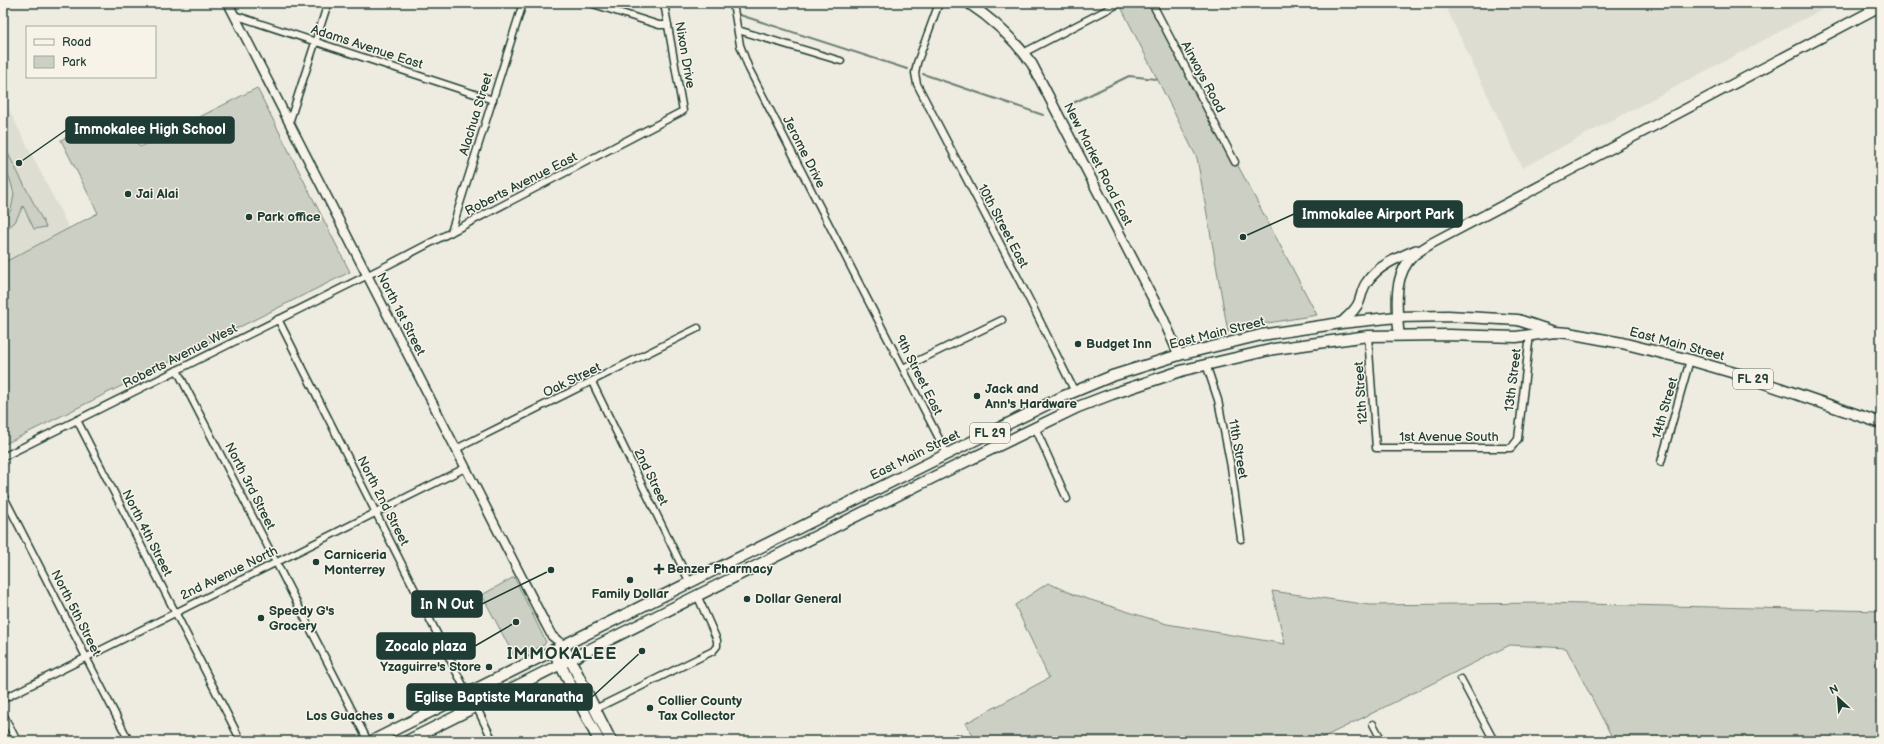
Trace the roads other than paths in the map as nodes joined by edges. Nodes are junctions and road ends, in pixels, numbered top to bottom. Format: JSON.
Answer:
{"nodes":[{"id":1,"x":228,"y":3,"type":"edge"},
{"id":2,"x":328,"y":3,"type":"edge"},
{"id":3,"x":523,"y":3,"type":"edge"},
{"id":4,"x":590,"y":3,"type":"edge"},
{"id":5,"x":664,"y":3,"type":"edge"},
{"id":6,"x":733,"y":3,"type":"edge"},
{"id":7,"x":939,"y":3,"type":"edge"},
{"id":8,"x":968,"y":3,"type":"edge"},
{"id":9,"x":1120,"y":3,"type":"edge"},
{"id":10,"x":1152,"y":3,"type":"edge"},
{"id":11,"x":1881,"y":6,"type":"edge"},
{"id":12,"x":234,"y":15,"type":"junction"},
{"id":13,"x":668,"y":25,"type":"junction"},
{"id":14,"x":738,"y":30,"type":"junction"},
{"id":15,"x":315,"y":42,"type":"junction"},
{"id":16,"x":1023,"y":53,"type":"junction"},
{"id":17,"x":841,"y":61,"type":"dead end"},
{"id":18,"x":493,"y":100,"type":"junction"},
{"id":19,"x":683,"y":111,"type":"joint"},
{"id":20,"x":289,"y":123,"type":"junction"},
{"id":21,"x":1235,"y":162,"type":"dead end"},
{"id":22,"x":451,"y":232,"type":"junction"},
{"id":23,"x":1432,"y":243,"type":"junction"},
{"id":24,"x":368,"y":275,"type":"junction"},
{"id":25,"x":871,"y":306,"type":"joint"},
{"id":26,"x":1397,"y":317,"type":"junction"},
{"id":27,"x":278,"y":319,"type":"junction"},
{"id":28,"x":1002,"y":320,"type":"dead end"},
{"id":29,"x":1340,"y":323,"type":"junction"},
{"id":30,"x":1531,"y":323,"type":"junction"},
{"id":31,"x":698,"y":328,"type":"dead end"},
{"id":32,"x":1555,"y":332,"type":"junction"},
{"id":33,"x":1399,"y":334,"type":"junction"},
{"id":34,"x":1368,"y":336,"type":"junction"},
{"id":35,"x":1530,"y":336,"type":"junction"},
{"id":36,"x":1180,"y":355,"type":"junction"},
{"id":37,"x":1690,"y":360,"type":"junction"},
{"id":38,"x":1206,"y":364,"type":"junction"},
{"id":39,"x":903,"y":368,"type":"junction"},
{"id":40,"x":177,"y":370,"type":"junction"},
{"id":41,"x":1184,"y":370,"type":"junction"},
{"id":42,"x":592,"y":382,"type":"junction"},
{"id":43,"x":1075,"y":392,"type":"junction"},
{"id":44,"x":77,"y":420,"type":"junction"},
{"id":45,"x":1881,"y":423,"type":"edge"},
{"id":46,"x":1035,"y":427,"type":"junction"},
{"id":47,"x":1518,"y":439,"type":"joint"},
{"id":48,"x":1376,"y":448,"type":"joint"},
{"id":49,"x":456,"y":449,"type":"junction"},
{"id":50,"x":948,"y":454,"type":"junction"},
{"id":51,"x":3,"y":457,"type":"edge"},
{"id":52,"x":1661,"y":462,"type":"dead end"},
{"id":53,"x":953,"y":467,"type":"junction"},
{"id":54,"x":465,"y":468,"type":"junction"},
{"id":55,"x":3,"y":495,"type":"edge"},
{"id":56,"x":1067,"y":499,"type":"dead end"},
{"id":57,"x":377,"y":513,"type":"junction"},
{"id":58,"x":1241,"y":539,"type":"dead end"},
{"id":59,"x":276,"y":562,"type":"junction"},
{"id":60,"x":690,"y":583,"type":"junction"},
{"id":61,"x":697,"y":595,"type":"junction"},
{"id":62,"x":174,"y":612,"type":"junction"},
{"id":63,"x":552,"y":636,"type":"junction"},
{"id":64,"x":563,"y":645,"type":"junction"},
{"id":65,"x":553,"y":650,"type":"junction"},
{"id":66,"x":87,"y":657,"type":"junction"},
{"id":67,"x":570,"y":659,"type":"junction"},
{"id":68,"x":560,"y":664,"type":"junction"},
{"id":69,"x":1462,"y":679,"type":"dead end"},
{"id":70,"x":468,"y":694,"type":"junction"},
{"id":71,"x":3,"y":699,"type":"edge"},
{"id":72,"x":476,"y":706,"type":"junction"},
{"id":73,"x":595,"y":709,"type":"junction"},
{"id":74,"x":3,"y":714,"type":"edge"},
{"id":75,"x":1373,"y":724,"type":"dead end"},
{"id":76,"x":17,"y":741,"type":"edge"},
{"id":77,"x":129,"y":741,"type":"edge"},
{"id":78,"x":241,"y":741,"type":"edge"},
{"id":79,"x":368,"y":741,"type":"edge"},
{"id":80,"x":372,"y":741,"type":"edge"},
{"id":81,"x":407,"y":741,"type":"edge"},
{"id":82,"x":493,"y":741,"type":"edge"},
{"id":83,"x":599,"y":741,"type":"edge"},
{"id":84,"x":611,"y":741,"type":"edge"},
{"id":85,"x":944,"y":741,"type":"edge"},
{"id":86,"x":964,"y":741,"type":"edge"},
{"id":87,"x":1382,"y":741,"type":"edge"},
{"id":88,"x":1494,"y":741,"type":"edge"}],
"edges":[{"from":1,"to":12,"type":"street","name":"North 1st Street"},
{"from":2,"to":15,"type":"street"},
{"from":3,"to":18,"type":"street","name":"Alachua Street"},
{"from":4,"to":13,"type":"street"},
{"from":5,"to":13,"type":"street","name":"Nixon Drive"},
{"from":6,"to":14,"type":"street","name":"Jerome Drive"},
{"from":7,"to":43,"type":"street","name":"10th Street East"},
{"from":8,"to":16,"type":"main road","name":"New Market Road East"},
{"from":9,"to":16,"type":"street"},
{"from":10,"to":21,"type":"street","name":"Airways Road"},
{"from":11,"to":23,"type":"main road"},
{"from":12,"to":15,"type":"street","name":"Adams Avenue East"},
{"from":12,"to":20,"type":"street","name":"North 1st Street"},
{"from":13,"to":19,"type":"street","name":"Nixon Drive"},
{"from":14,"to":17,"type":"street"},
{"from":14,"to":25,"type":"street","name":"Jerome Drive"},
{"from":15,"to":18,"type":"street","name":"Adams Avenue East"},
{"from":15,"to":20,"type":"street"},
{"from":16,"to":36,"type":"main road","name":"New Market Road East"},
{"from":18,"to":22,"type":"street","name":"Alachua Street"},
{"from":19,"to":22,"type":"street","name":"Roberts Avenue East"},
{"from":20,"to":24,"type":"street","name":"North 1st Street"},
{"from":22,"to":24,"type":"street","name":"Roberts Avenue East"},
{"from":23,"to":26,"type":"main road"},
{"from":23,"to":29,"type":"main road"},
{"from":24,"to":27,"type":"street","name":"Roberts Avenue West"},
{"from":24,"to":49,"type":"street","name":"North 1st Street"},
{"from":25,"to":39,"type":"street","name":"9th Street East"},
{"from":26,"to":29,"type":"main road","name":"East Main Street","number":"FL 29"},
{"from":26,"to":30,"type":"main road","name":"East Main Street","number":"FL 29"},
{"from":26,"to":33,"type":"main road"},
{"from":27,"to":40,"type":"street","name":"Roberts Avenue West"},
{"from":27,"to":57,"type":"street","name":"North 2nd Street"},
{"from":28,"to":39,"type":"street"},
{"from":29,"to":36,"type":"main road","name":"East Main Street","number":"FL 29"},
{"from":30,"to":32,"type":"main road","name":"East Main Street","number":"FL 29"},
{"from":30,"to":35,"type":"street","name":"13th Street"},
{"from":31,"to":42,"type":"street","name":"Oak Street"},
{"from":32,"to":35,"type":"main road","name":"East Main Street","number":"FL 29"},
{"from":32,"to":37,"type":"main road","name":"East Main Street","number":"FL 29"},
{"from":33,"to":34,"type":"main road","name":"East Main Street","number":"FL 29"},
{"from":33,"to":35,"type":"main road","name":"East Main Street","number":"FL 29"},
{"from":34,"to":38,"type":"main road","name":"East Main Street","number":"FL 29"},
{"from":34,"to":48,"type":"street","name":"12th Street"},
{"from":35,"to":47,"type":"street","name":"13th Street"},
{"from":36,"to":41,"type":"main road"},
{"from":36,"to":43,"type":"main road","name":"East Main Street","number":"FL 29"},
{"from":37,"to":45,"type":"main road","name":"East Main Street","number":"FL 29"},
{"from":37,"to":52,"type":"street","name":"14th Street"},
{"from":38,"to":41,"type":"main road","name":"East Main Street","number":"FL 29"},
{"from":38,"to":58,"type":"street","name":"11th Street"},
{"from":39,"to":50,"type":"street","name":"9th Street East"},
{"from":40,"to":44,"type":"street","name":"Roberts Avenue West"},
{"from":40,"to":59,"type":"street","name":"North 3rd Street"},
{"from":41,"to":46,"type":"main road","name":"East Main Street","number":"FL 29"},
{"from":42,"to":49,"type":"street","name":"Oak Street"},
{"from":42,"to":60,"type":"street","name":"2nd Street"},
{"from":43,"to":50,"type":"main road","name":"East Main Street","number":"FL 29"},
{"from":44,"to":51,"type":"street","name":"Roberts Avenue West"},
{"from":44,"to":62,"type":"street","name":"North 4th Street"},
{"from":46,"to":53,"type":"main road","name":"East Main Street","number":"FL 29"},
{"from":46,"to":56,"type":"street"},
{"from":47,"to":48,"type":"street","name":"1st Avenue South"},
{"from":49,"to":54,"type":"street","name":"North 1st Street"},
{"from":50,"to":53,"type":"main road"},
{"from":50,"to":60,"type":"main road","name":"East Main Street","number":"FL 29"},
{"from":53,"to":61,"type":"main road","name":"East Main Street","number":"FL 29"},
{"from":54,"to":57,"type":"street","name":"2nd Avenue North"},
{"from":54,"to":63,"type":"street","name":"North 1st Street"},
{"from":55,"to":66,"type":"street","name":"North 5th Street"},
{"from":57,"to":59,"type":"street","name":"2nd Avenue North"},
{"from":57,"to":70,"type":"street","name":"North 2nd Street"},
{"from":59,"to":62,"type":"street","name":"2nd Avenue North"},
{"from":59,"to":79,"type":"street","name":"North 3rd Street"},
{"from":60,"to":61,"type":"main road"},
{"from":60,"to":64,"type":"main road","name":"East Main Street","number":"FL 29"},
{"from":61,"to":67,"type":"main road","name":"East Main Street","number":"FL 29"},
{"from":61,"to":73,"type":"street"},
{"from":62,"to":66,"type":"street","name":"2nd Avenue North"},
{"from":62,"to":78,"type":"street","name":"North 4th Street"},
{"from":63,"to":64,"type":"street","name":"North 1st Street"},
{"from":63,"to":65,"type":"street","name":"North 1st Street"},
{"from":64,"to":65,"type":"main road","number":"FL 29"},
{"from":64,"to":67,"type":"main road"},
{"from":65,"to":68,"type":"main road"},
{"from":65,"to":70,"type":"main road","number":"FL 29"},
{"from":66,"to":71,"type":"street","name":"2nd Avenue North"},
{"from":66,"to":77,"type":"street","name":"North 5th Street"},
{"from":67,"to":68,"type":"main road","number":"FL 29"},
{"from":67,"to":73,"type":"main road"},
{"from":68,"to":72,"type":"main road","number":"FL 29"},
{"from":68,"to":83,"type":"main road"},
{"from":69,"to":88,"type":"street"},
{"from":70,"to":80,"type":"main road","number":"FL 29"},
{"from":72,"to":81,"type":"main road","number":"FL 29"},
{"from":72,"to":82,"type":"street"},
{"from":73,"to":84,"type":"main road"},
{"from":74,"to":76,"type":"street"},
{"from":75,"to":87,"type":"street"},
{"from":85,"to":86,"type":"street"}]}
